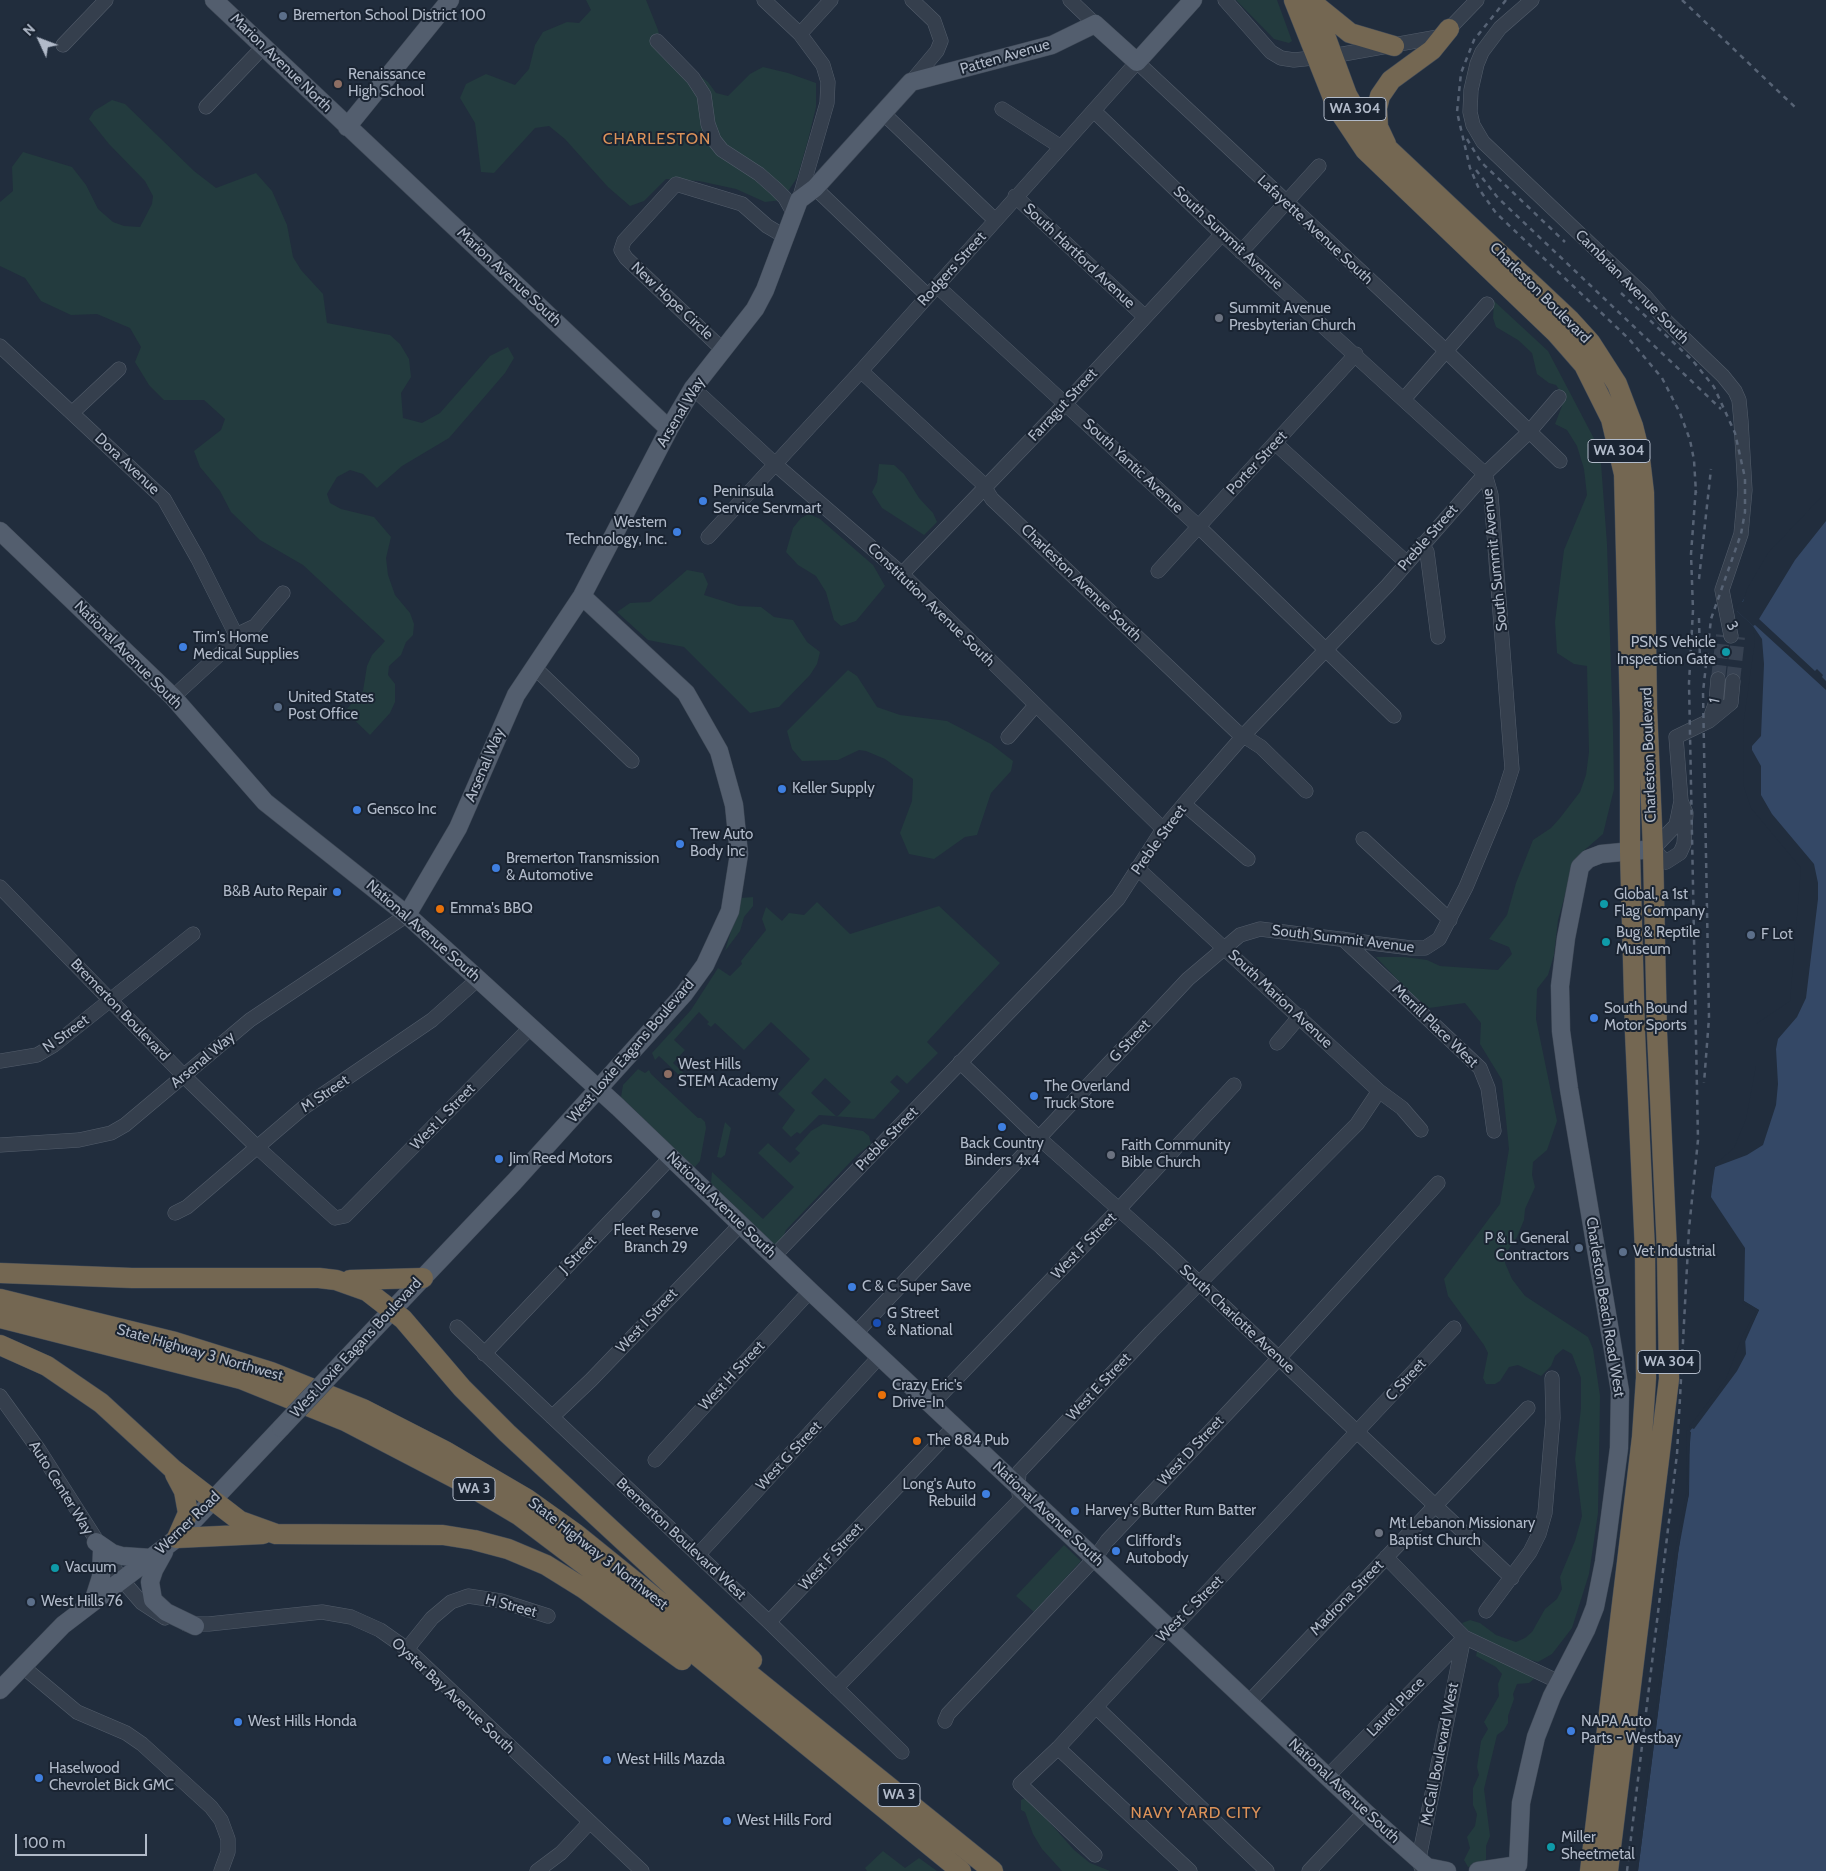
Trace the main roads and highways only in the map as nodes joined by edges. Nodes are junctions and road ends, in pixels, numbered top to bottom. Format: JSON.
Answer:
{"nodes":[{"id":1,"x":214,"y":0,"type":"edge"},
{"id":2,"x":450,"y":0,"type":"edge"},
{"id":3,"x":1193,"y":0,"type":"edge"},
{"id":4,"x":1306,"y":1,"type":"edge"},
{"id":5,"x":1095,"y":24,"type":"joint"},
{"id":6,"x":1449,"y":29,"type":"road end"},
{"id":7,"x":1394,"y":46,"type":"road end"},
{"id":8,"x":1324,"y":57,"type":"junction"},
{"id":9,"x":1137,"y":62,"type":"joint"},
{"id":10,"x":347,"y":127,"type":"junction"},
{"id":11,"x":1392,"y":152,"type":"junction"},
{"id":12,"x":796,"y":206,"type":"joint"},
{"id":13,"x":669,"y":429,"type":"junction"},
{"id":14,"x":0,"y":531,"type":"edge"},
{"id":15,"x":582,"y":596,"type":"junction"},
{"id":16,"x":1653,"y":849,"type":"junction"},
{"id":17,"x":1630,"y":852,"type":"junction"},
{"id":18,"x":407,"y":916,"type":"junction"},
{"id":19,"x":599,"y":1089,"type":"junction"},
{"id":20,"x":0,"y":1272,"type":"edge"},
{"id":21,"x":423,"y":1278,"type":"junction"},
{"id":22,"x":336,"y":1280,"type":"junction"},
{"id":23,"x":0,"y":1300,"type":"edge"},
{"id":24,"x":391,"y":1310,"type":"junction"},
{"id":25,"x":0,"y":1318,"type":"edge"},
{"id":26,"x":0,"y":1345,"type":"edge"},
{"id":27,"x":281,"y":1428,"type":"joint"},
{"id":28,"x":168,"y":1464,"type":"junction"},
{"id":29,"x":213,"y":1499,"type":"junction"},
{"id":30,"x":276,"y":1534,"type":"junction"},
{"id":31,"x":172,"y":1542,"type":"junction"},
{"id":32,"x":151,"y":1558,"type":"junction"},
{"id":33,"x":93,"y":1602,"type":"junction"},
{"id":34,"x":195,"y":1626,"type":"road end"},
{"id":35,"x":0,"y":1690,"type":"edge"},
{"id":36,"x":805,"y":1719,"type":"junction"},
{"id":37,"x":874,"y":1799,"type":"junction"},
{"id":38,"x":1421,"y":1866,"type":"edge"},
{"id":39,"x":1518,"y":1868,"type":"edge"},
{"id":40,"x":961,"y":1871,"type":"edge"},
{"id":41,"x":993,"y":1871,"type":"edge"},
{"id":42,"x":1447,"y":1871,"type":"edge"},
{"id":43,"x":1478,"y":1871,"type":"edge"},
{"id":44,"x":1590,"y":1871,"type":"edge"},
{"id":45,"x":1608,"y":1871,"type":"edge"}],
"edges":[{"from":1,"to":10,"type":"main road","name":"Marion Avenue North"},
{"from":2,"to":10,"type":"main road"},
{"from":3,"to":9,"type":"main road","name":"Rodgers Street"},
{"from":4,"to":7,"type":"highway"},
{"from":4,"to":8,"type":"highway","name":"Charleston Boulevard","number":"WA 304"},
{"from":5,"to":9,"type":"main road","name":"Lafayette Avenue South"},
{"from":5,"to":12,"type":"main road","name":"Patten Avenue"},
{"from":6,"to":11,"type":"highway"},
{"from":8,"to":11,"type":"highway","name":"Charleston Boulevard","number":"WA 304"},
{"from":8,"to":17,"type":"highway","name":"Charleston Boulevard","number":"WA 304"},
{"from":10,"to":13,"type":"main road","name":"Marion Avenue South"},
{"from":11,"to":16,"type":"highway","name":"Charleston Boulevard","number":"WA 304"},
{"from":12,"to":13,"type":"main road","name":"Arsenal Way"},
{"from":13,"to":15,"type":"main road","name":"Arsenal Way"},
{"from":14,"to":18,"type":"main road","name":"National Avenue South"},
{"from":15,"to":18,"type":"main road","name":"Arsenal Way"},
{"from":15,"to":19,"type":"main road","name":"West Loxie Eagans Boulevard"},
{"from":16,"to":17,"type":"main road","name":"Charleston Beach Road West"},
{"from":16,"to":45,"type":"highway","number":"WA 304"},
{"from":17,"to":39,"type":"main road","name":"Charleston Beach Road West"},
{"from":17,"to":44,"type":"highway","number":"WA 304"},
{"from":18,"to":19,"type":"main road","name":"National Avenue South"},
{"from":19,"to":21,"type":"main road","name":"West Loxie Eagans Boulevard"},
{"from":19,"to":38,"type":"main road","name":"National Avenue South"},
{"from":20,"to":22,"type":"highway"},
{"from":21,"to":22,"type":"highway"},
{"from":21,"to":24,"type":"main road","name":"West Loxie Eagans Boulevard"},
{"from":22,"to":24,"type":"highway"},
{"from":23,"to":36,"type":"highway","name":"State Highway 3 Northwest","number":"WA 3"},
{"from":24,"to":27,"type":"main road","name":"West Loxie Eagans Boulevard","bridge":true},
{"from":24,"to":36,"type":"highway"},
{"from":25,"to":37,"type":"highway","name":"State Highway 3 Northwest","number":"WA 3"},
{"from":26,"to":28,"type":"highway"},
{"from":27,"to":29,"type":"main road","name":"Werner Road"},
{"from":28,"to":29,"type":"highway"},
{"from":28,"to":31,"type":"highway"},
{"from":29,"to":30,"type":"highway"},
{"from":29,"to":31,"type":"main road","name":"Werner Road"},
{"from":30,"to":31,"type":"highway"},
{"from":30,"to":37,"type":"highway"},
{"from":31,"to":32,"type":"main road","name":"Werner Road"},
{"from":31,"to":34,"type":"main road"},
{"from":32,"to":33,"type":"main road","name":"Werner Road"},
{"from":32,"to":33,"type":"main road"},
{"from":33,"to":35,"type":"main road","name":"Werner Road"},
{"from":36,"to":41,"type":"highway","name":"State Highway 3 Northwest","number":"WA 3"},
{"from":37,"to":40,"type":"highway","name":"State Highway 3 Northwest","number":"WA 3"},
{"from":38,"to":42,"type":"main road","name":"National Avenue South"},
{"from":39,"to":43,"type":"main road"}]}
